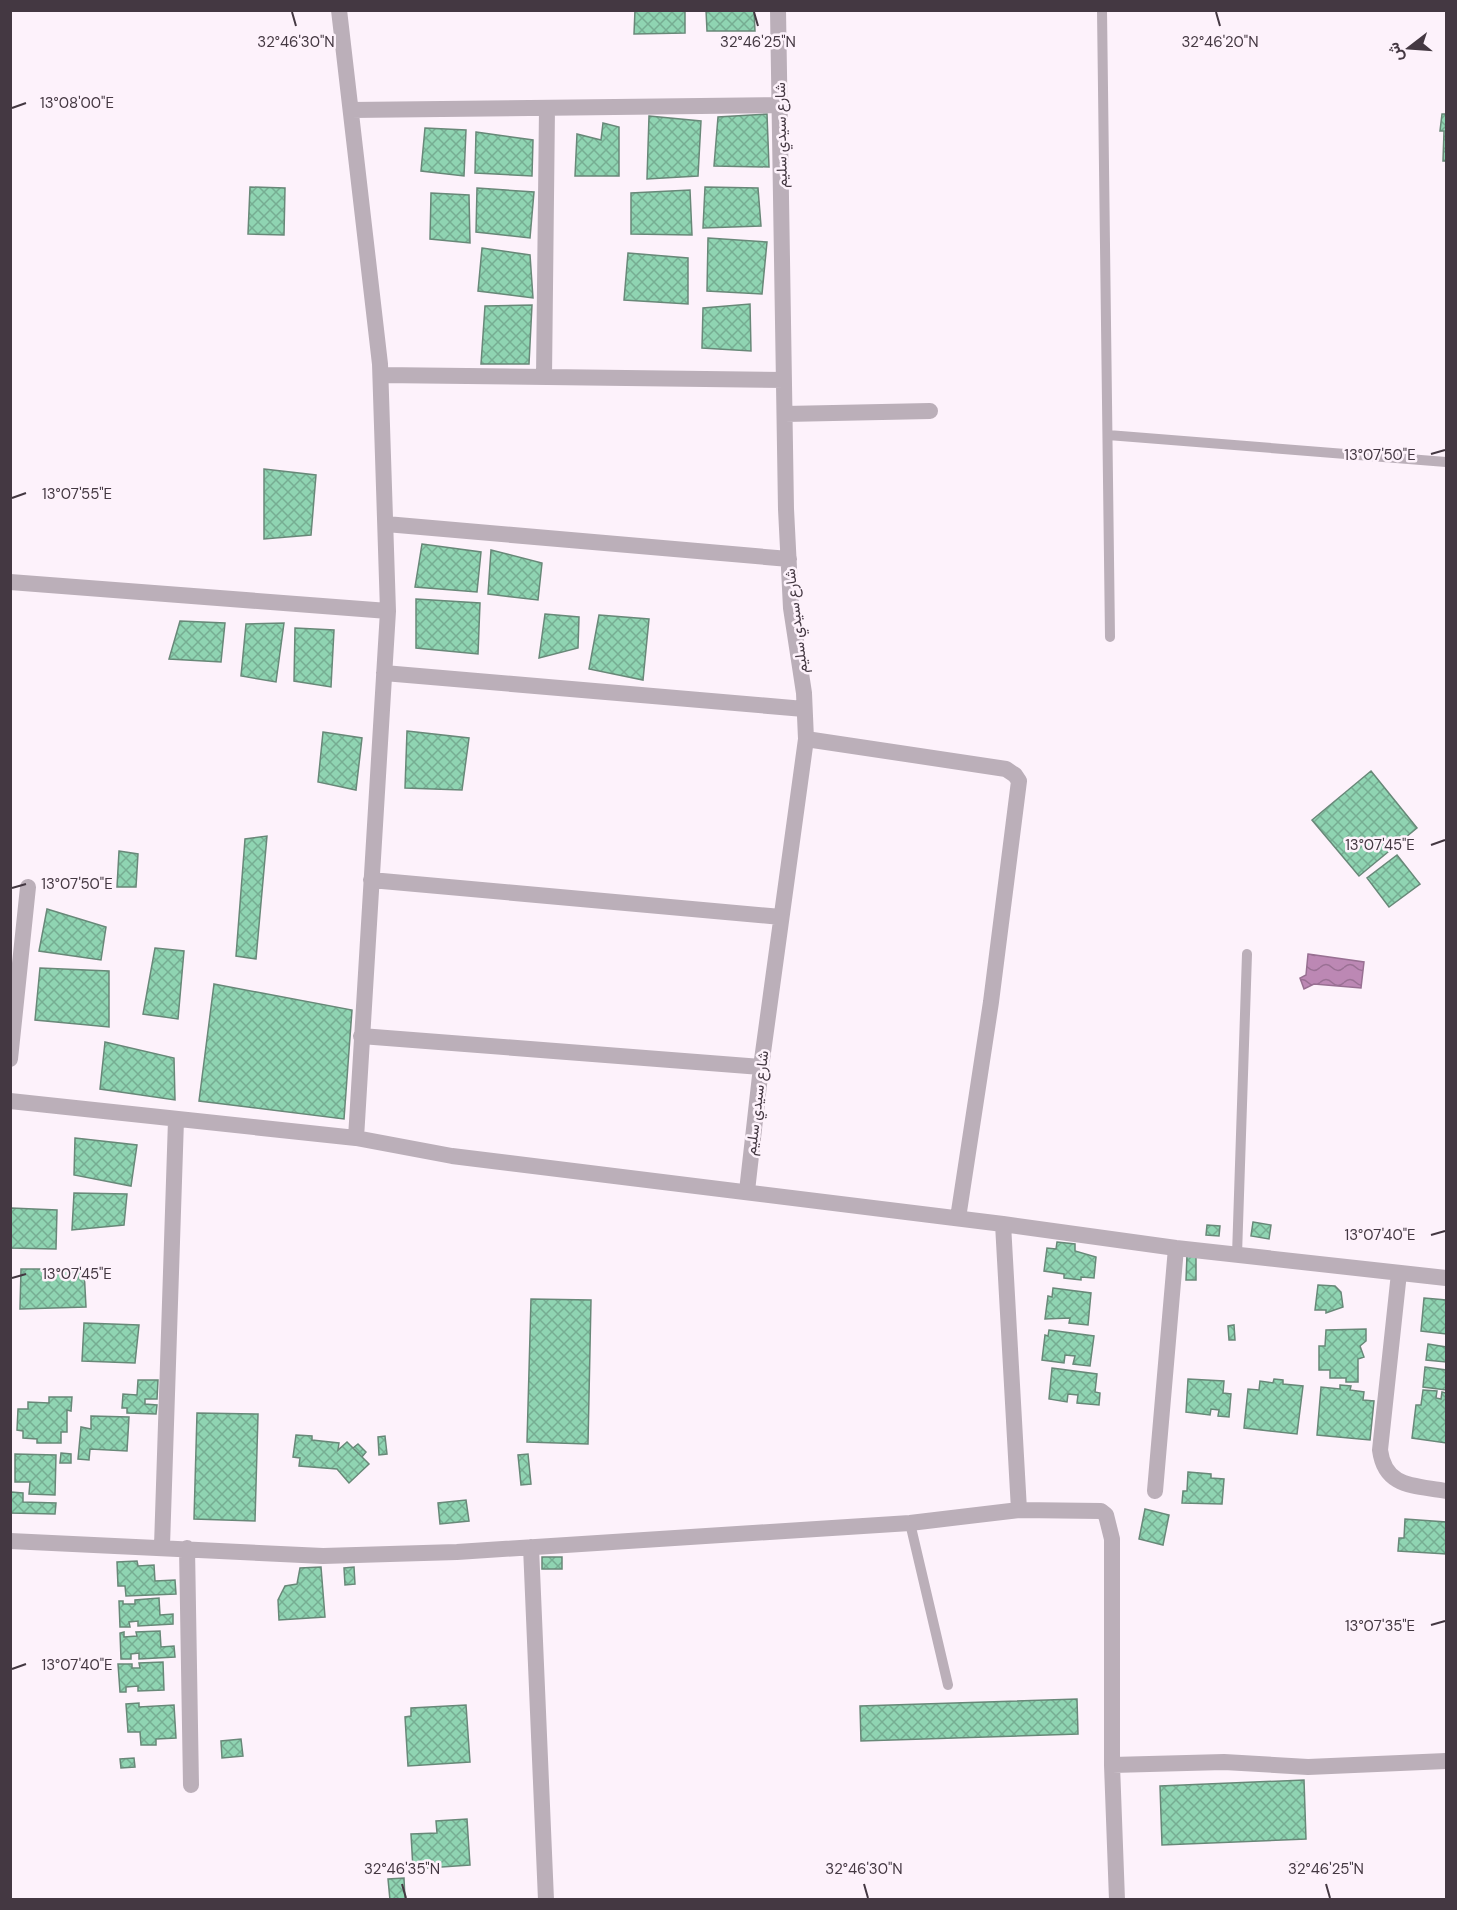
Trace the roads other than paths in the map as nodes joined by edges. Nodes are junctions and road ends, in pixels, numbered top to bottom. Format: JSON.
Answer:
{"nodes":[{"id":1,"x":339,"y":10,"type":"edge"},
{"id":2,"x":778,"y":10,"type":"edge"},
{"id":3,"x":1102,"y":10,"type":"edge"},
{"id":4,"x":780,"y":105,"type":"junction"},
{"id":5,"x":547,"y":108,"type":"junction"},
{"id":6,"x":351,"y":110,"type":"junction"},
{"id":7,"x":381,"y":375,"type":"junction"},
{"id":8,"x":544,"y":377,"type":"junction"},
{"id":9,"x":784,"y":380,"type":"junction"},
{"id":10,"x":930,"y":411,"type":"dead end"},
{"id":11,"x":785,"y":414,"type":"junction"},
{"id":12,"x":1108,"y":435,"type":"junction"},
{"id":13,"x":1446,"y":462,"type":"edge"},
{"id":14,"x":386,"y":524,"type":"junction"},
{"id":15,"x":789,"y":559,"type":"junction"},
{"id":16,"x":10,"y":582,"type":"edge"},
{"id":17,"x":388,"y":611,"type":"junction"},
{"id":18,"x":1110,"y":637,"type":"dead end"},
{"id":19,"x":384,"y":673,"type":"junction"},
{"id":20,"x":804,"y":709,"type":"junction"},
{"id":21,"x":806,"y":739,"type":"junction"},
{"id":22,"x":371,"y":880,"type":"junction"},
{"id":23,"x":28,"y":887,"type":"dead end"},
{"id":24,"x":781,"y":917,"type":"junction"},
{"id":25,"x":1247,"y":954,"type":"dead end"},
{"id":26,"x":361,"y":1036,"type":"junction"},
{"id":27,"x":10,"y":1059,"type":"edge"},
{"id":28,"x":761,"y":1066,"type":"junction"},
{"id":29,"x":10,"y":1101,"type":"edge"},
{"id":30,"x":176,"y":1120,"type":"junction"},
{"id":31,"x":356,"y":1138,"type":"junction"},
{"id":32,"x":747,"y":1191,"type":"junction"},
{"id":33,"x":958,"y":1218,"type":"junction"},
{"id":34,"x":1003,"y":1224,"type":"junction"},
{"id":35,"x":1176,"y":1248,"type":"junction"},
{"id":36,"x":1237,"y":1255,"type":"junction"},
{"id":37,"x":1400,"y":1273,"type":"junction"},
{"id":38,"x":1446,"y":1278,"type":"edge"},
{"id":39,"x":1155,"y":1491,"type":"dead end"},
{"id":40,"x":1446,"y":1491,"type":"edge"},
{"id":41,"x":1019,"y":1510,"type":"junction"},
{"id":42,"x":910,"y":1523,"type":"junction"},
{"id":43,"x":10,"y":1541,"type":"edge"},
{"id":44,"x":162,"y":1546,"type":"junction"},
{"id":45,"x":531,"y":1547,"type":"junction"},
{"id":46,"x":187,"y":1548,"type":"junction"},
{"id":47,"x":948,"y":1685,"type":"dead end"},
{"id":48,"x":1446,"y":1761,"type":"edge"},
{"id":49,"x":1112,"y":1765,"type":"junction"},
{"id":50,"x":191,"y":1785,"type":"dead end"},
{"id":51,"x":546,"y":1899,"type":"edge"},
{"id":52,"x":1117,"y":1899,"type":"edge"}],
"edges":[{"from":1,"to":6,"type":"street"},
{"from":2,"to":4,"type":"street","name":"شارع سيدي سليم"},
{"from":3,"to":12,"type":"lane"},
{"from":4,"to":5,"type":"street"},
{"from":4,"to":9,"type":"street","name":"شارع سيدي سليم"},
{"from":5,"to":6,"type":"street"},
{"from":5,"to":8,"type":"street"},
{"from":6,"to":7,"type":"street"},
{"from":7,"to":8,"type":"street"},
{"from":7,"to":14,"type":"street"},
{"from":8,"to":9,"type":"street"},
{"from":9,"to":11,"type":"street","name":"شارع سيدي سليم"},
{"from":10,"to":11,"type":"street"},
{"from":11,"to":15,"type":"street","name":"شارع سيدي سليم"},
{"from":12,"to":13,"type":"lane"},
{"from":12,"to":18,"type":"lane"},
{"from":14,"to":15,"type":"street"},
{"from":14,"to":17,"type":"street"},
{"from":15,"to":20,"type":"street","name":"شارع سيدي سليم"},
{"from":16,"to":17,"type":"street"},
{"from":17,"to":19,"type":"street"},
{"from":19,"to":20,"type":"street"},
{"from":19,"to":22,"type":"street"},
{"from":20,"to":21,"type":"street","name":"شارع سيدي سليم"},
{"from":21,"to":24,"type":"street","name":"شارع سيدي سليم"},
{"from":21,"to":33,"type":"street"},
{"from":22,"to":24,"type":"street"},
{"from":22,"to":26,"type":"street"},
{"from":23,"to":27,"type":"street"},
{"from":24,"to":28,"type":"street","name":"شارع سيدي سليم"},
{"from":25,"to":36,"type":"lane"},
{"from":26,"to":28,"type":"street"},
{"from":26,"to":31,"type":"street"},
{"from":28,"to":32,"type":"street","name":"شارع سيدي سليم"},
{"from":29,"to":30,"type":"street"},
{"from":30,"to":31,"type":"street"},
{"from":30,"to":44,"type":"street"},
{"from":31,"to":32,"type":"street"},
{"from":32,"to":33,"type":"street"},
{"from":33,"to":34,"type":"street"},
{"from":34,"to":35,"type":"street"},
{"from":34,"to":41,"type":"street"},
{"from":35,"to":36,"type":"street"},
{"from":35,"to":39,"type":"street"},
{"from":36,"to":37,"type":"street"},
{"from":37,"to":38,"type":"street"},
{"from":37,"to":40,"type":"street"},
{"from":41,"to":42,"type":"street"},
{"from":41,"to":49,"type":"street"},
{"from":42,"to":45,"type":"street"},
{"from":42,"to":47,"type":"lane"},
{"from":43,"to":44,"type":"street"},
{"from":44,"to":46,"type":"street"},
{"from":45,"to":46,"type":"street"},
{"from":45,"to":51,"type":"street"},
{"from":46,"to":50,"type":"street"},
{"from":48,"to":49,"type":"street"},
{"from":49,"to":52,"type":"street"}]}
